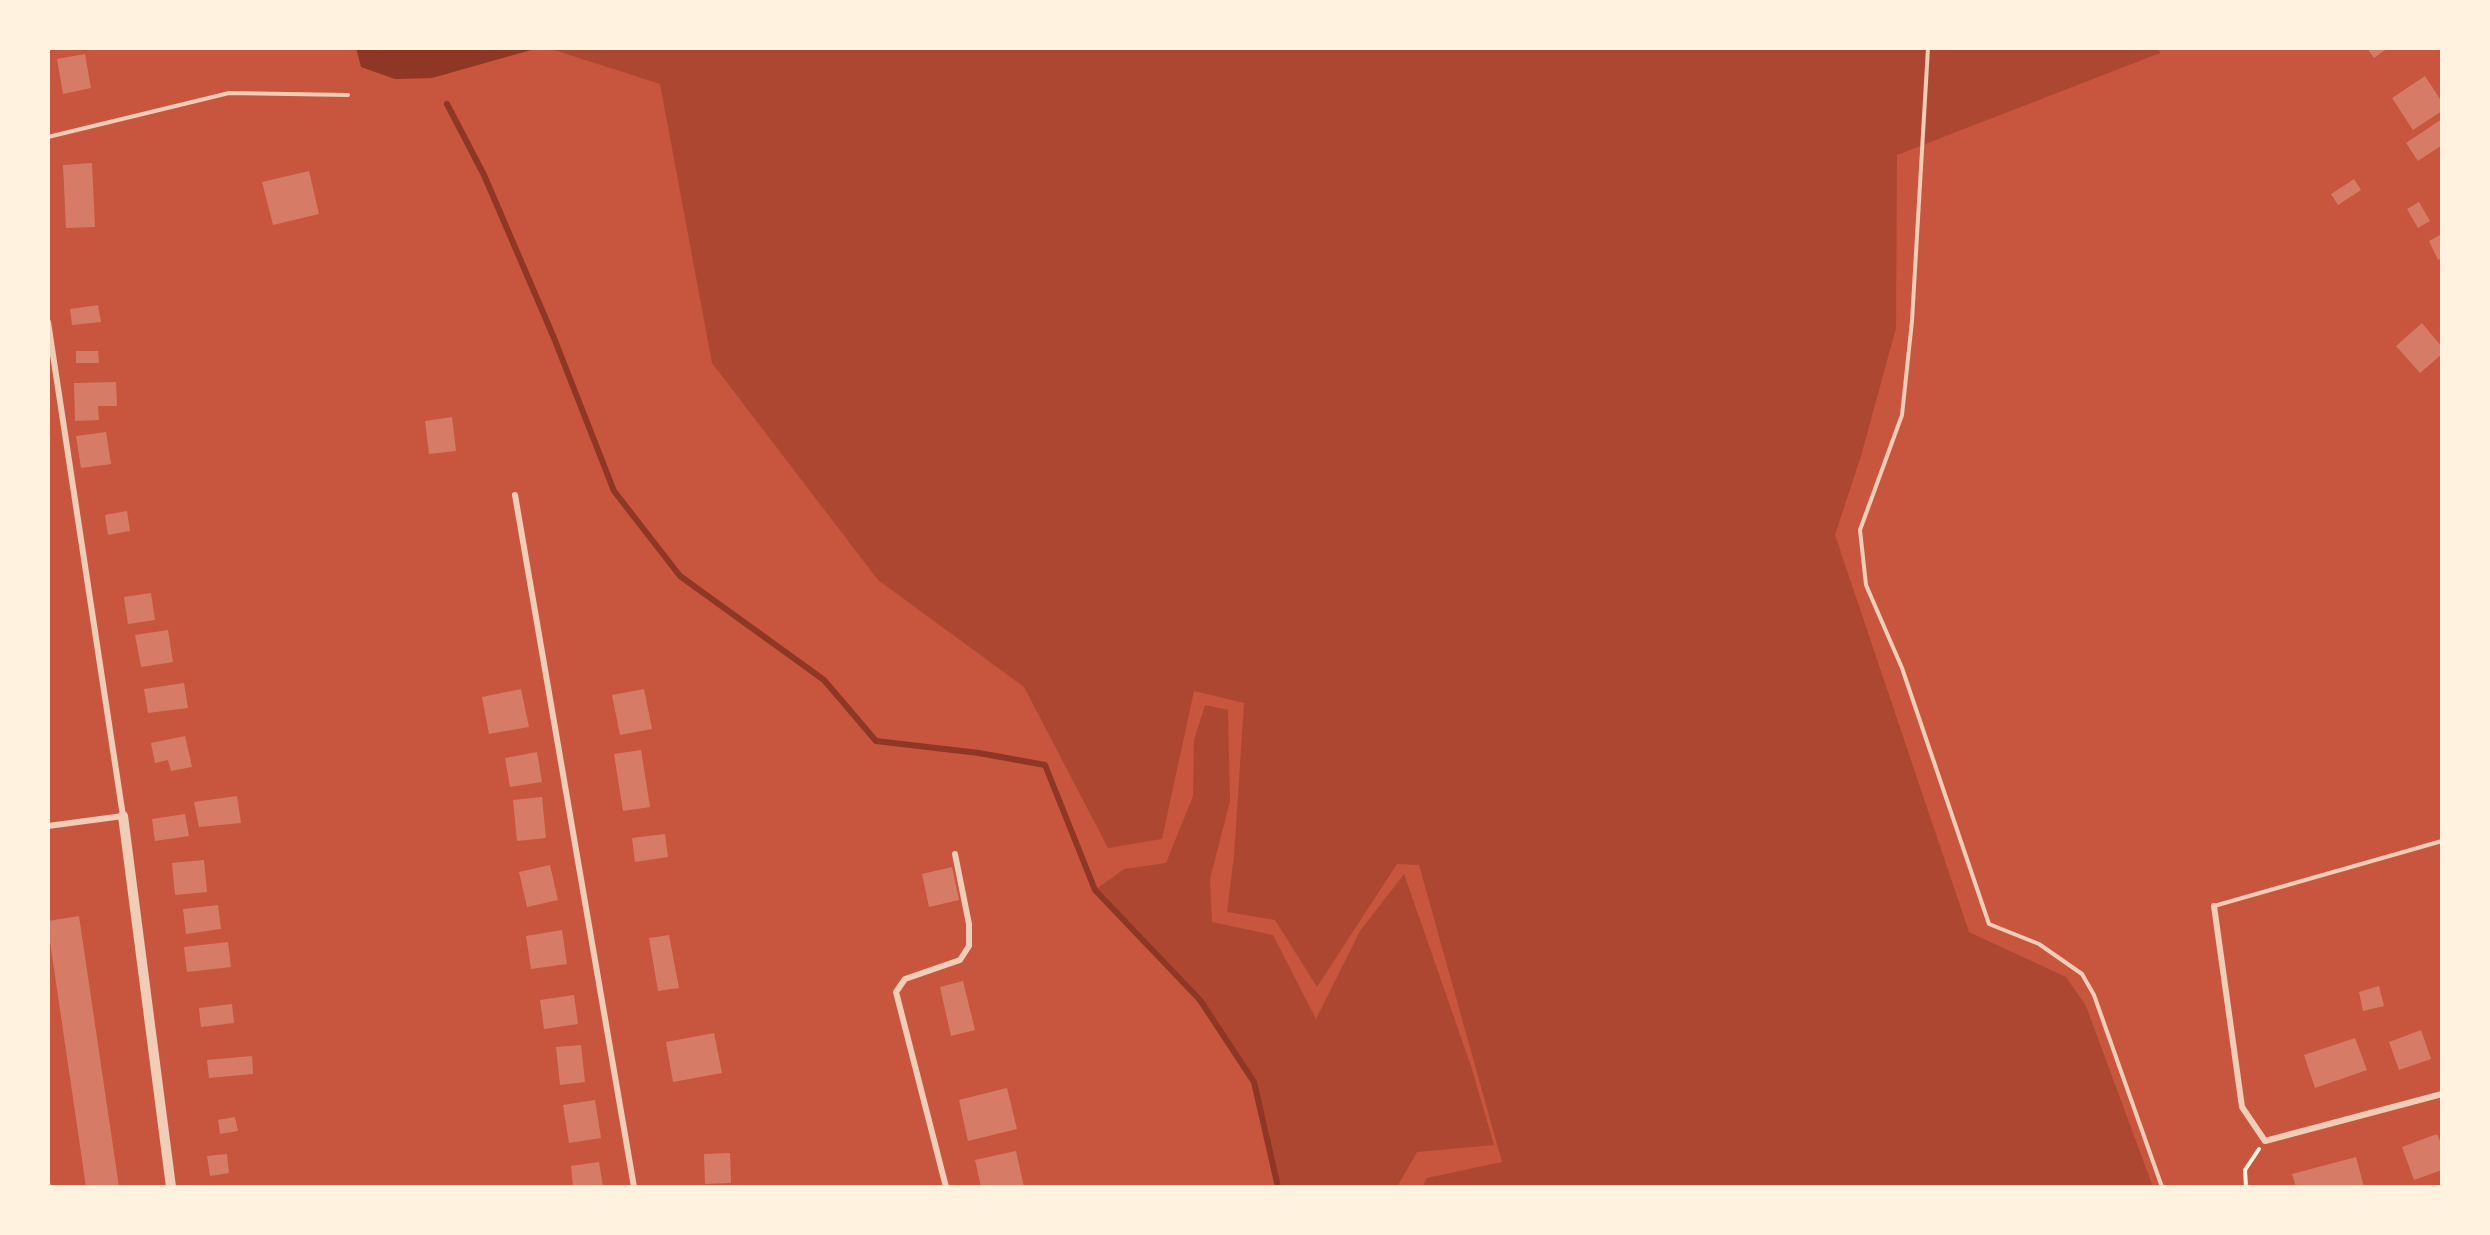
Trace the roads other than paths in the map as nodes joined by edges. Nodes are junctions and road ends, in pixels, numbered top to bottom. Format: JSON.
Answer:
{"nodes":[{"id":1,"x":1928,"y":48,"type":"edge"},
{"id":2,"x":348,"y":95,"type":"dead end"},
{"id":3,"x":48,"y":137,"type":"edge"},
{"id":4,"x":48,"y":322,"type":"edge"},
{"id":5,"x":515,"y":495,"type":"dead end"},
{"id":6,"x":123,"y":816,"type":"junction"},
{"id":7,"x":48,"y":826,"type":"edge"},
{"id":8,"x":2442,"y":841,"type":"edge"},
{"id":9,"x":955,"y":854,"type":"dead end"},
{"id":10,"x":2214,"y":906,"type":"joint"},
{"id":11,"x":2442,"y":1094,"type":"edge"},
{"id":12,"x":171,"y":1187,"type":"edge"},
{"id":13,"x":634,"y":1187,"type":"edge"},
{"id":14,"x":946,"y":1187,"type":"edge"},
{"id":15,"x":2162,"y":1187,"type":"edge"}],
"edges":[{"from":1,"to":15,"type":"lane"},
{"from":2,"to":3,"type":"lane"},
{"from":4,"to":6,"type":"street"},
{"from":5,"to":13,"type":"street"},
{"from":6,"to":7,"type":"street"},
{"from":6,"to":12,"type":"street"},
{"from":8,"to":10,"type":"lane"},
{"from":9,"to":14,"type":"street"},
{"from":10,"to":11,"type":"street"}]}
